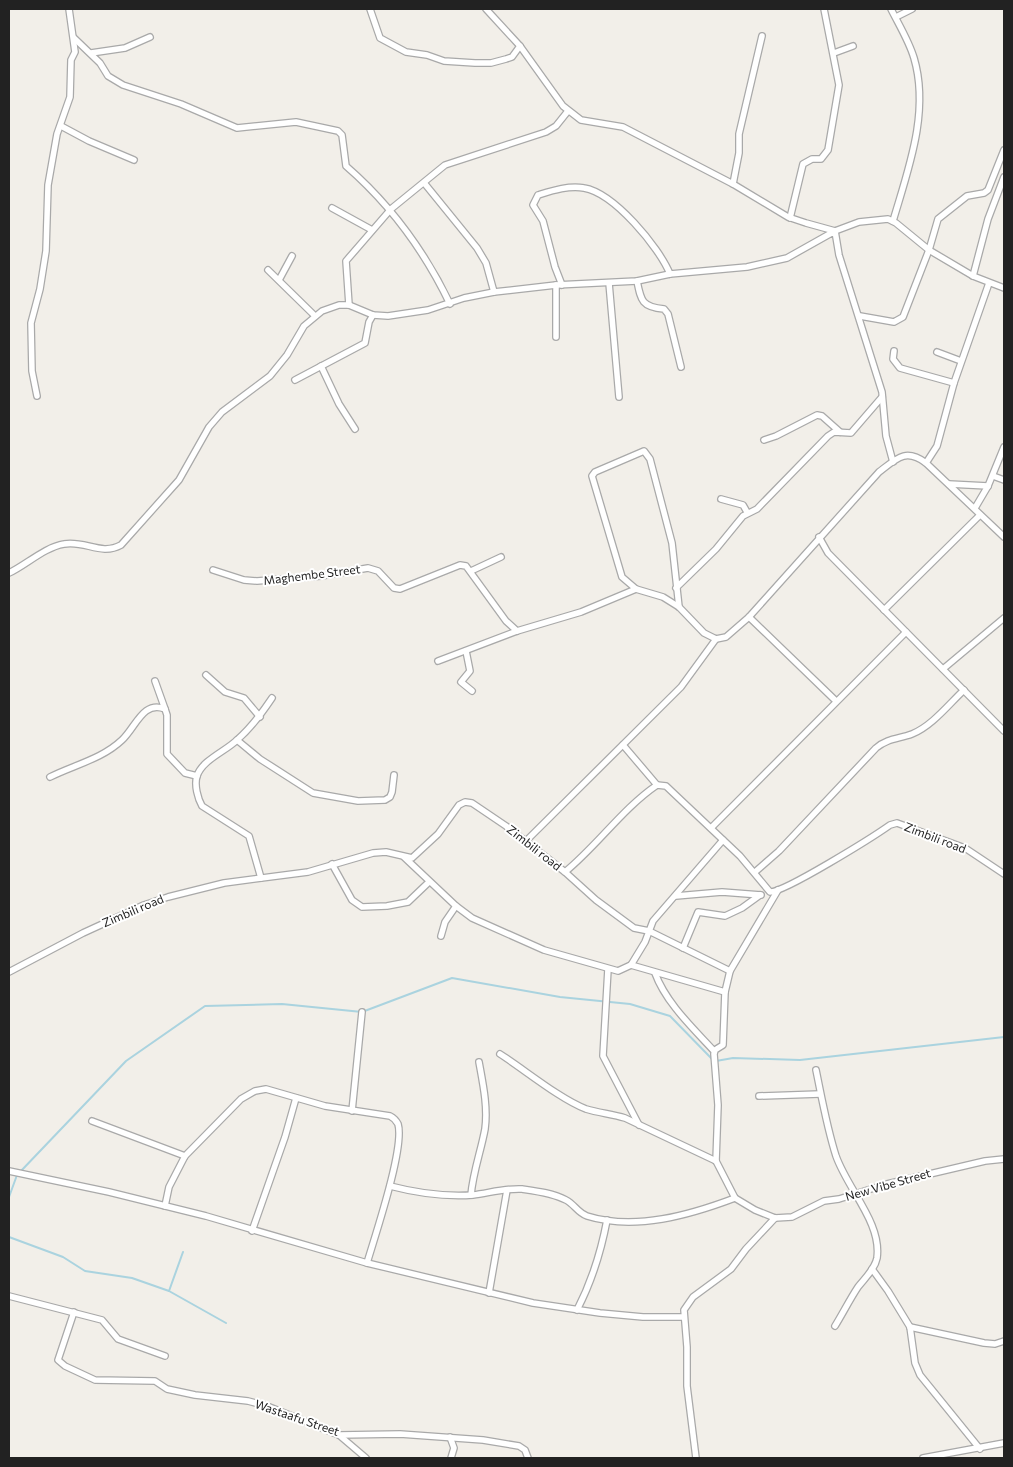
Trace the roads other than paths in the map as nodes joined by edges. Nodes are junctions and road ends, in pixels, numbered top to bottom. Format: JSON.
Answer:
{"nodes":[{"id":1,"x":69,"y":9,"type":"edge"},
{"id":2,"x":370,"y":9,"type":"edge"},
{"id":3,"x":486,"y":9,"type":"edge"},
{"id":4,"x":824,"y":9,"type":"edge"},
{"id":5,"x":891,"y":9,"type":"edge"},
{"id":6,"x":912,"y":9,"type":"edge"},
{"id":7,"x":896,"y":18,"type":"junction"},
{"id":8,"x":762,"y":36,"type":"dead end"},
{"id":9,"x":150,"y":37,"type":"dead end"},
{"id":10,"x":74,"y":38,"type":"junction"},
{"id":11,"x":520,"y":46,"type":"junction"},
{"id":12,"x":853,"y":46,"type":"dead end"},
{"id":13,"x":91,"y":53,"type":"junction"},
{"id":14,"x":834,"y":53,"type":"junction"},
{"id":15,"x":568,"y":111,"type":"junction"},
{"id":16,"x":61,"y":126,"type":"junction"},
{"id":17,"x":1004,"y":150,"type":"edge"},
{"id":18,"x":134,"y":160,"type":"dead end"},
{"id":19,"x":1004,"y":177,"type":"edge"},
{"id":20,"x":425,"y":184,"type":"dead end"},
{"id":21,"x":733,"y":184,"type":"junction"},
{"id":22,"x":998,"y":193,"type":"junction"},
{"id":23,"x":1004,"y":196,"type":"edge"},
{"id":24,"x":332,"y":208,"type":"dead end"},
{"id":25,"x":391,"y":209,"type":"junction"},
{"id":26,"x":790,"y":218,"type":"junction"},
{"id":27,"x":893,"y":221,"type":"junction"},
{"id":28,"x":372,"y":230,"type":"junction"},
{"id":29,"x":835,"y":231,"type":"junction"},
{"id":30,"x":929,"y":250,"type":"junction"},
{"id":31,"x":292,"y":256,"type":"dead end"},
{"id":32,"x":268,"y":270,"type":"dead end"},
{"id":33,"x":670,"y":274,"type":"junction"},
{"id":34,"x":973,"y":276,"type":"junction"},
{"id":35,"x":279,"y":280,"type":"junction"},
{"id":36,"x":637,"y":281,"type":"junction"},
{"id":37,"x":609,"y":283,"type":"junction"},
{"id":38,"x":989,"y":283,"type":"junction"},
{"id":39,"x":559,"y":285,"type":"junction"},
{"id":40,"x":1004,"y":288,"type":"edge"},
{"id":41,"x":494,"y":292,"type":"junction"},
{"id":42,"x":450,"y":304,"type":"junction"},
{"id":43,"x":349,"y":305,"type":"junction"},
{"id":44,"x":373,"y":315,"type":"junction"},
{"id":45,"x":315,"y":316,"type":"junction"},
{"id":46,"x":860,"y":316,"type":"junction"},
{"id":47,"x":556,"y":337,"type":"dead end"},
{"id":48,"x":894,"y":351,"type":"dead end"},
{"id":49,"x":937,"y":352,"type":"dead end"},
{"id":50,"x":961,"y":361,"type":"junction"},
{"id":51,"x":321,"y":366,"type":"junction"},
{"id":52,"x":681,"y":367,"type":"dead end"},
{"id":53,"x":295,"y":380,"type":"dead end"},
{"id":54,"x":954,"y":383,"type":"junction"},
{"id":55,"x":37,"y":396,"type":"dead end"},
{"id":56,"x":619,"y":397,"type":"dead end"},
{"id":57,"x":882,"y":397,"type":"junction"},
{"id":58,"x":355,"y":429,"type":"dead end"},
{"id":59,"x":840,"y":432,"type":"junction"},
{"id":60,"x":764,"y":440,"type":"dead end"},
{"id":61,"x":1004,"y":447,"type":"edge"},
{"id":62,"x":892,"y":462,"type":"junction"},
{"id":63,"x":926,"y":463,"type":"junction"},
{"id":64,"x":993,"y":476,"type":"junction"},
{"id":65,"x":1004,"y":480,"type":"edge"},
{"id":66,"x":948,"y":484,"type":"junction"},
{"id":67,"x":988,"y":486,"type":"junction"},
{"id":68,"x":721,"y":499,"type":"dead end"},
{"id":69,"x":975,"y":508,"type":"junction"},
{"id":70,"x":747,"y":512,"type":"junction"},
{"id":71,"x":980,"y":515,"type":"junction"},
{"id":72,"x":1003,"y":533,"type":"edge"},
{"id":73,"x":819,"y":537,"type":"junction"},
{"id":74,"x":501,"y":557,"type":"dead end"},
{"id":75,"x":213,"y":570,"type":"dead end"},
{"id":76,"x":470,"y":571,"type":"junction"},
{"id":77,"x":9,"y":573,"type":"edge"},
{"id":78,"x":676,"y":588,"type":"junction"},
{"id":79,"x":636,"y":589,"type":"junction"},
{"id":80,"x":679,"y":607,"type":"junction"},
{"id":81,"x":884,"y":610,"type":"junction"},
{"id":82,"x":748,"y":617,"type":"junction"},
{"id":83,"x":1004,"y":618,"type":"edge"},
{"id":84,"x":517,"y":631,"type":"junction"},
{"id":85,"x":906,"y":632,"type":"junction"},
{"id":86,"x":716,"y":639,"type":"junction"},
{"id":87,"x":466,"y":652,"type":"junction"},
{"id":88,"x":438,"y":661,"type":"dead end"},
{"id":89,"x":943,"y":669,"type":"junction"},
{"id":90,"x":206,"y":675,"type":"dead end"},
{"id":91,"x":155,"y":682,"type":"dead end"},
{"id":92,"x":964,"y":690,"type":"junction"},
{"id":93,"x":472,"y":691,"type":"dead end"},
{"id":94,"x":272,"y":698,"type":"dead end"},
{"id":95,"x":836,"y":701,"type":"junction"},
{"id":96,"x":165,"y":709,"type":"junction"},
{"id":97,"x":260,"y":717,"type":"junction"},
{"id":98,"x":1004,"y":732,"type":"edge"},
{"id":99,"x":237,"y":740,"type":"junction"},
{"id":100,"x":623,"y":746,"type":"junction"},
{"id":101,"x":394,"y":775,"type":"dead end"},
{"id":102,"x":196,"y":776,"type":"junction"},
{"id":103,"x":50,"y":777,"type":"dead end"},
{"id":104,"x":658,"y":785,"type":"junction"},
{"id":105,"x":711,"y":828,"type":"junction"},
{"id":106,"x":723,"y":840,"type":"junction"},
{"id":107,"x":526,"y":842,"type":"junction"},
{"id":108,"x":404,"y":857,"type":"junction"},
{"id":109,"x":332,"y":864,"type":"junction"},
{"id":110,"x":565,"y":872,"type":"junction"},
{"id":111,"x":755,"y":872,"type":"junction"},
{"id":112,"x":1004,"y":873,"type":"edge"},
{"id":113,"x":261,"y":878,"type":"junction"},
{"id":114,"x":429,"y":882,"type":"junction"},
{"id":115,"x":778,"y":890,"type":"junction"},
{"id":116,"x":770,"y":892,"type":"junction"},
{"id":117,"x":760,"y":895,"type":"junction"},
{"id":118,"x":676,"y":896,"type":"junction"},
{"id":119,"x":456,"y":906,"type":"junction"},
{"id":120,"x":649,"y":931,"type":"junction"},
{"id":121,"x":441,"y":936,"type":"dead end"},
{"id":122,"x":683,"y":948,"type":"junction"},
{"id":123,"x":631,"y":965,"type":"junction"},
{"id":124,"x":608,"y":969,"type":"junction"},
{"id":125,"x":730,"y":971,"type":"junction"},
{"id":126,"x":9,"y":972,"type":"edge"},
{"id":127,"x":655,"y":973,"type":"junction"},
{"id":128,"x":725,"y":992,"type":"junction"},
{"id":129,"x":362,"y":1012,"type":"dead end"},
{"id":130,"x":714,"y":1051,"type":"junction"},
{"id":131,"x":500,"y":1054,"type":"dead end"},
{"id":132,"x":478,"y":1062,"type":"dead end"},
{"id":133,"x":816,"y":1070,"type":"dead end"},
{"id":134,"x":820,"y":1094,"type":"junction"},
{"id":135,"x":759,"y":1096,"type":"dead end"},
{"id":136,"x":296,"y":1098,"type":"junction"},
{"id":137,"x":352,"y":1110,"type":"junction"},
{"id":138,"x":92,"y":1121,"type":"dead end"},
{"id":139,"x":639,"y":1125,"type":"junction"},
{"id":140,"x":185,"y":1156,"type":"junction"},
{"id":141,"x":1004,"y":1159,"type":"edge"},
{"id":142,"x":716,"y":1161,"type":"junction"},
{"id":143,"x":9,"y":1171,"type":"edge"},
{"id":144,"x":390,"y":1186,"type":"junction"},
{"id":145,"x":507,"y":1190,"type":"junction"},
{"id":146,"x":854,"y":1194,"type":"junction"},
{"id":147,"x":471,"y":1195,"type":"junction"},
{"id":148,"x":735,"y":1198,"type":"junction"},
{"id":149,"x":165,"y":1206,"type":"junction"},
{"id":150,"x":775,"y":1218,"type":"junction"},
{"id":151,"x":607,"y":1220,"type":"junction"},
{"id":152,"x":252,"y":1231,"type":"junction"},
{"id":153,"x":367,"y":1263,"type":"junction"},
{"id":154,"x":872,"y":1269,"type":"junction"},
{"id":155,"x":488,"y":1293,"type":"junction"},
{"id":156,"x":9,"y":1296,"type":"edge"},
{"id":157,"x":576,"y":1310,"type":"junction"},
{"id":158,"x":74,"y":1312,"type":"junction"},
{"id":159,"x":684,"y":1317,"type":"junction"},
{"id":160,"x":835,"y":1326,"type":"dead end"},
{"id":161,"x":910,"y":1327,"type":"junction"},
{"id":162,"x":1004,"y":1341,"type":"edge"},
{"id":163,"x":165,"y":1356,"type":"dead end"},
{"id":164,"x":339,"y":1435,"type":"junction"},
{"id":165,"x":450,"y":1437,"type":"junction"},
{"id":166,"x":1004,"y":1443,"type":"edge"},
{"id":167,"x":980,"y":1449,"type":"junction"},
{"id":168,"x":950,"y":1456,"type":"edge"},
{"id":169,"x":366,"y":1458,"type":"edge"},
{"id":170,"x":451,"y":1458,"type":"edge"},
{"id":171,"x":528,"y":1458,"type":"edge"},
{"id":172,"x":696,"y":1458,"type":"edge"},
{"id":173,"x":923,"y":1458,"type":"edge"}],
"edges":[{"from":1,"to":10,"type":"street"},
{"from":2,"to":11,"type":"street"},
{"from":3,"to":11,"type":"street"},
{"from":4,"to":14,"type":"street"},
{"from":5,"to":7,"type":"street"},
{"from":6,"to":7,"type":"street"},
{"from":7,"to":27,"type":"street"},
{"from":8,"to":21,"type":"street"},
{"from":9,"to":13,"type":"street"},
{"from":10,"to":13,"type":"street"},
{"from":10,"to":16,"type":"street"},
{"from":11,"to":15,"type":"street"},
{"from":12,"to":14,"type":"street"},
{"from":13,"to":25,"type":"street"},
{"from":14,"to":26,"type":"street"},
{"from":15,"to":21,"type":"street"},
{"from":15,"to":25,"type":"street"},
{"from":16,"to":18,"type":"street"},
{"from":16,"to":55,"type":"street"},
{"from":17,"to":30,"type":"street"},
{"from":19,"to":22,"type":"street"},
{"from":20,"to":41,"type":"street"},
{"from":21,"to":26,"type":"street"},
{"from":22,"to":23,"type":"street"},
{"from":22,"to":34,"type":"street"},
{"from":24,"to":28,"type":"street"},
{"from":25,"to":28,"type":"street"},
{"from":25,"to":42,"type":"street"},
{"from":26,"to":29,"type":"street"},
{"from":27,"to":29,"type":"street"},
{"from":27,"to":30,"type":"street"},
{"from":28,"to":43,"type":"street"},
{"from":29,"to":33,"type":"street"},
{"from":29,"to":46,"type":"street"},
{"from":30,"to":34,"type":"street"},
{"from":30,"to":46,"type":"street"},
{"from":31,"to":35,"type":"street"},
{"from":32,"to":35,"type":"street"},
{"from":33,"to":36,"type":"street"},
{"from":33,"to":39,"type":"street"},
{"from":34,"to":38,"type":"street"},
{"from":35,"to":45,"type":"street"},
{"from":36,"to":37,"type":"street"},
{"from":36,"to":52,"type":"street"},
{"from":37,"to":39,"type":"street"},
{"from":37,"to":56,"type":"street"},
{"from":38,"to":40,"type":"street"},
{"from":38,"to":50,"type":"street"},
{"from":39,"to":41,"type":"street"},
{"from":39,"to":47,"type":"street"},
{"from":41,"to":42,"type":"street"},
{"from":42,"to":44,"type":"street"},
{"from":43,"to":44,"type":"street"},
{"from":43,"to":45,"type":"street"},
{"from":44,"to":51,"type":"street"},
{"from":45,"to":77,"type":"street"},
{"from":46,"to":57,"type":"street"},
{"from":48,"to":54,"type":"street"},
{"from":49,"to":50,"type":"street"},
{"from":50,"to":54,"type":"street"},
{"from":51,"to":53,"type":"street"},
{"from":51,"to":58,"type":"street"},
{"from":54,"to":63,"type":"street"},
{"from":57,"to":59,"type":"street"},
{"from":57,"to":62,"type":"street"},
{"from":59,"to":60,"type":"street"},
{"from":59,"to":70,"type":"street"},
{"from":61,"to":64,"type":"street"},
{"from":62,"to":63,"type":"street"},
{"from":62,"to":73,"type":"street"},
{"from":63,"to":66,"type":"street"},
{"from":64,"to":65,"type":"street"},
{"from":64,"to":67,"type":"street"},
{"from":66,"to":67,"type":"street"},
{"from":66,"to":69,"type":"street"},
{"from":67,"to":69,"type":"street"},
{"from":68,"to":70,"type":"street"},
{"from":69,"to":71,"type":"street"},
{"from":70,"to":78,"type":"street"},
{"from":71,"to":72,"type":"street"},
{"from":71,"to":81,"type":"street"},
{"from":73,"to":81,"type":"street"},
{"from":73,"to":82,"type":"street"},
{"from":74,"to":76,"type":"street"},
{"from":75,"to":76,"type":"street","name":"Maghembe Street"},
{"from":76,"to":84,"type":"street"},
{"from":78,"to":79,"type":"street"},
{"from":78,"to":80,"type":"street"},
{"from":79,"to":80,"type":"street"},
{"from":79,"to":84,"type":"street"},
{"from":80,"to":86,"type":"street"},
{"from":81,"to":85,"type":"street"},
{"from":82,"to":86,"type":"street"},
{"from":82,"to":95,"type":"street"},
{"from":83,"to":89,"type":"street"},
{"from":84,"to":87,"type":"street"},
{"from":85,"to":89,"type":"street"},
{"from":85,"to":95,"type":"street"},
{"from":86,"to":100,"type":"street"},
{"from":87,"to":88,"type":"street"},
{"from":87,"to":93,"type":"street"},
{"from":89,"to":92,"type":"street"},
{"from":90,"to":97,"type":"street"},
{"from":91,"to":96,"type":"street"},
{"from":92,"to":98,"type":"street"},
{"from":92,"to":111,"type":"street"},
{"from":94,"to":97,"type":"street"},
{"from":95,"to":105,"type":"street"},
{"from":96,"to":102,"type":"street"},
{"from":96,"to":103,"type":"street"},
{"from":97,"to":99,"type":"street"},
{"from":99,"to":101,"type":"street"},
{"from":99,"to":102,"type":"street"},
{"from":100,"to":104,"type":"street"},
{"from":100,"to":107,"type":"street"},
{"from":102,"to":113,"type":"street"},
{"from":104,"to":105,"type":"street"},
{"from":104,"to":110,"type":"street","name":"Zimbili road"},
{"from":105,"to":106,"type":"street"},
{"from":106,"to":111,"type":"street"},
{"from":106,"to":118,"type":"street"},
{"from":107,"to":108,"type":"street","name":"Zimbili road"},
{"from":107,"to":110,"type":"street","name":"Zimbili road"},
{"from":108,"to":109,"type":"street","name":"Zimbili road"},
{"from":108,"to":114,"type":"street"},
{"from":109,"to":113,"type":"street","name":"Zimbili road"},
{"from":109,"to":114,"type":"street"},
{"from":110,"to":120,"type":"street"},
{"from":111,"to":116,"type":"street"},
{"from":112,"to":115,"type":"street","name":"Zimbili road"},
{"from":113,"to":126,"type":"street","name":"Zimbili road"},
{"from":114,"to":119,"type":"street"},
{"from":115,"to":116,"type":"street","name":"Zimbili road"},
{"from":115,"to":125,"type":"street"},
{"from":116,"to":117,"type":"street","name":"Zimbili road"},
{"from":117,"to":118,"type":"street"},
{"from":117,"to":122,"type":"street"},
{"from":118,"to":120,"type":"street"},
{"from":119,"to":121,"type":"street"},
{"from":119,"to":124,"type":"street"},
{"from":120,"to":122,"type":"street"},
{"from":120,"to":123,"type":"street"},
{"from":122,"to":125,"type":"street"},
{"from":123,"to":124,"type":"street"},
{"from":123,"to":127,"type":"street"},
{"from":124,"to":139,"type":"street"},
{"from":125,"to":128,"type":"street"},
{"from":127,"to":128,"type":"street"},
{"from":127,"to":130,"type":"street"},
{"from":128,"to":130,"type":"street"},
{"from":129,"to":137,"type":"street"},
{"from":130,"to":142,"type":"street"},
{"from":131,"to":139,"type":"street"},
{"from":132,"to":147,"type":"street"},
{"from":133,"to":134,"type":"street"},
{"from":134,"to":135,"type":"street"},
{"from":134,"to":146,"type":"street"},
{"from":136,"to":137,"type":"street"},
{"from":136,"to":140,"type":"street"},
{"from":136,"to":152,"type":"street"},
{"from":137,"to":144,"type":"street"},
{"from":138,"to":140,"type":"street"},
{"from":139,"to":142,"type":"street"},
{"from":140,"to":149,"type":"street"},
{"from":141,"to":146,"type":"street","name":"New Vibe Street"},
{"from":142,"to":148,"type":"street"},
{"from":143,"to":149,"type":"street"},
{"from":144,"to":147,"type":"street"},
{"from":144,"to":153,"type":"street"},
{"from":145,"to":147,"type":"street"},
{"from":145,"to":151,"type":"street"},
{"from":145,"to":155,"type":"street"},
{"from":146,"to":150,"type":"street","name":"New Vibe Street"},
{"from":146,"to":154,"type":"street"},
{"from":148,"to":150,"type":"street"},
{"from":148,"to":151,"type":"street"},
{"from":149,"to":152,"type":"street"},
{"from":150,"to":159,"type":"street"},
{"from":151,"to":157,"type":"street"},
{"from":152,"to":153,"type":"street"},
{"from":153,"to":155,"type":"street"},
{"from":154,"to":160,"type":"street"},
{"from":154,"to":161,"type":"street"},
{"from":155,"to":157,"type":"street"},
{"from":156,"to":158,"type":"street"},
{"from":157,"to":159,"type":"street"},
{"from":158,"to":163,"type":"street"},
{"from":158,"to":164,"type":"street","name":"Wastaafu Street"},
{"from":159,"to":172,"type":"street"},
{"from":161,"to":162,"type":"street"},
{"from":161,"to":167,"type":"street"},
{"from":164,"to":165,"type":"street","name":"Wastaafu Street"},
{"from":164,"to":169,"type":"street"},
{"from":165,"to":170,"type":"street"},
{"from":165,"to":171,"type":"street","name":"Wastaafu Street"},
{"from":166,"to":167,"type":"street"},
{"from":167,"to":168,"type":"street"},
{"from":168,"to":173,"type":"street"}]}
